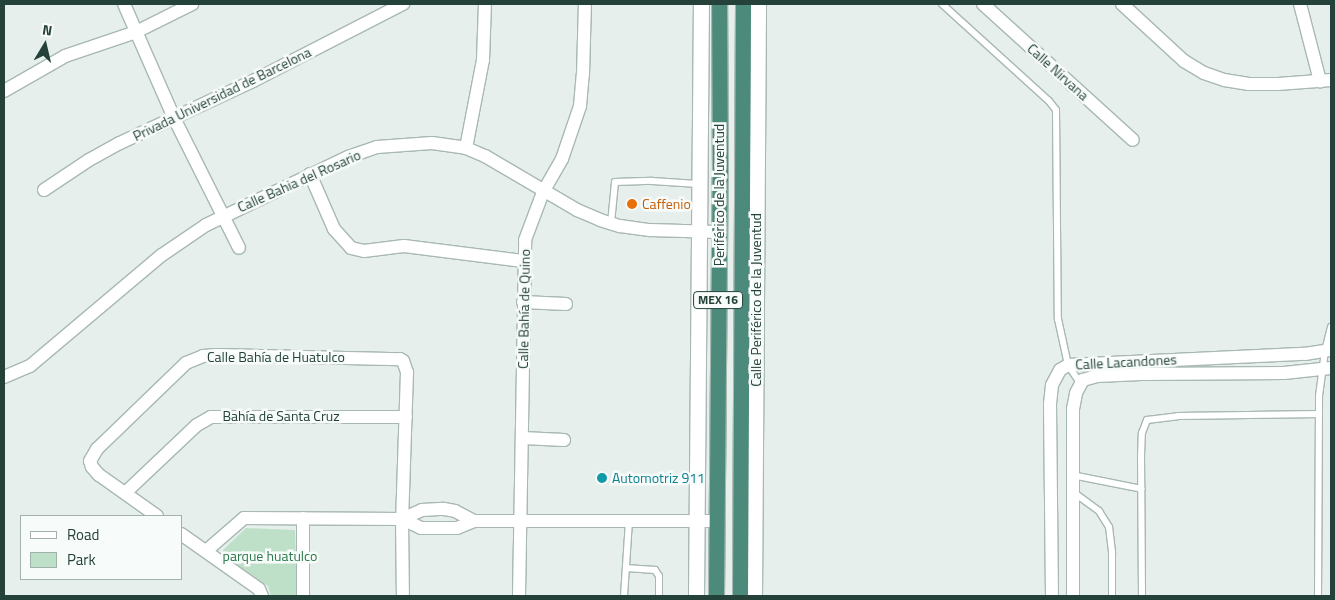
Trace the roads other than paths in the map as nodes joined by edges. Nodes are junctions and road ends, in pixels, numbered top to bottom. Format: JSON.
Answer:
{"nodes":[{"id":1,"x":124,"y":4,"type":"edge"},
{"id":2,"x":192,"y":4,"type":"edge"},
{"id":3,"x":403,"y":4,"type":"edge"},
{"id":4,"x":485,"y":4,"type":"edge"},
{"id":5,"x":585,"y":4,"type":"edge"},
{"id":6,"x":701,"y":4,"type":"edge"},
{"id":7,"x":719,"y":4,"type":"edge"},
{"id":8,"x":743,"y":4,"type":"edge"},
{"id":9,"x":758,"y":4,"type":"edge"},
{"id":10,"x":942,"y":4,"type":"edge"},
{"id":11,"x":983,"y":4,"type":"edge"},
{"id":12,"x":1122,"y":4,"type":"edge"},
{"id":13,"x":1300,"y":4,"type":"edge"},
{"id":14,"x":136,"y":32,"type":"junction"},
{"id":15,"x":1326,"y":81,"type":"edge"},
{"id":16,"x":4,"y":91,"type":"edge"},
{"id":17,"x":174,"y":118,"type":"junction"},
{"id":18,"x":1133,"y":140,"type":"dead end"},
{"id":19,"x":466,"y":148,"type":"junction"},
{"id":20,"x":310,"y":174,"type":"junction"},
{"id":21,"x":700,"y":184,"type":"junction"},
{"id":22,"x":44,"y":190,"type":"dead end"},
{"id":23,"x":543,"y":192,"type":"junction"},
{"id":24,"x":222,"y":216,"type":"junction"},
{"id":25,"x":611,"y":223,"type":"junction"},
{"id":26,"x":700,"y":232,"type":"junction"},
{"id":27,"x":719,"y":232,"type":"junction"},
{"id":28,"x":239,"y":248,"type":"dead end"},
{"id":29,"x":523,"y":262,"type":"junction"},
{"id":30,"x":523,"y":302,"type":"junction"},
{"id":31,"x":566,"y":304,"type":"dead end"},
{"id":32,"x":1331,"y":327,"type":"edge"},
{"id":33,"x":1328,"y":351,"type":"edge"},
{"id":34,"x":1068,"y":365,"type":"junction"},
{"id":35,"x":1326,"y":369,"type":"edge"},
{"id":36,"x":4,"y":377,"type":"edge"},
{"id":37,"x":1080,"y":383,"type":"junction"},
{"id":38,"x":1319,"y":414,"type":"junction"},
{"id":39,"x":406,"y":417,"type":"junction"},
{"id":40,"x":523,"y":438,"type":"junction"},
{"id":41,"x":564,"y":440,"type":"dead end"},
{"id":42,"x":1072,"y":475,"type":"junction"},
{"id":43,"x":1142,"y":489,"type":"junction"},
{"id":44,"x":1073,"y":492,"type":"junction"},
{"id":45,"x":125,"y":494,"type":"junction"},
{"id":46,"x":1051,"y":513,"type":"junction"},
{"id":47,"x":1073,"y":514,"type":"junction"},
{"id":48,"x":156,"y":515,"type":"edge"},
{"id":49,"x":303,"y":518,"type":"junction"},
{"id":50,"x":402,"y":519,"type":"junction"},
{"id":51,"x":629,"y":520,"type":"junction"},
{"id":52,"x":474,"y":521,"type":"junction"},
{"id":53,"x":519,"y":521,"type":"junction"},
{"id":54,"x":697,"y":521,"type":"junction"},
{"id":55,"x":715,"y":521,"type":"junction"},
{"id":56,"x":182,"y":535,"type":"edge"},
{"id":57,"x":206,"y":551,"type":"junction"},
{"id":58,"x":626,"y":568,"type":"junction"},
{"id":59,"x":1073,"y":577,"type":"junction"},
{"id":60,"x":1052,"y":578,"type":"junction"},
{"id":61,"x":262,"y":596,"type":"edge"},
{"id":62,"x":303,"y":596,"type":"edge"},
{"id":63,"x":403,"y":596,"type":"edge"},
{"id":64,"x":519,"y":596,"type":"edge"},
{"id":65,"x":624,"y":596,"type":"edge"},
{"id":66,"x":659,"y":596,"type":"edge"},
{"id":67,"x":696,"y":596,"type":"edge"},
{"id":68,"x":716,"y":596,"type":"edge"},
{"id":69,"x":740,"y":596,"type":"edge"},
{"id":70,"x":754,"y":596,"type":"edge"},
{"id":71,"x":1052,"y":596,"type":"edge"},
{"id":72,"x":1073,"y":596,"type":"edge"},
{"id":73,"x":1112,"y":596,"type":"edge"},
{"id":74,"x":1142,"y":596,"type":"edge"},
{"id":75,"x":1318,"y":596,"type":"edge"}],
"edges":[{"from":1,"to":14,"type":"street"},
{"from":2,"to":14,"type":"street"},
{"from":3,"to":17,"type":"street","name":"Privada Universidad de Barcelona"},
{"from":4,"to":19,"type":"street"},
{"from":5,"to":23,"type":"street","name":"Calle Bahía de Quino"},
{"from":6,"to":21,"type":"main road"},
{"from":7,"to":27,"type":"highway","name":"Periférico de la Juventud","number":"MEX 16"},
{"from":8,"to":69,"type":"highway","name":"Periférico de la Juventud","number":"MEX 16"},
{"from":9,"to":70,"type":"main road","name":"Calle Periférico de la Juventud"},
{"from":10,"to":34,"type":"lane"},
{"from":11,"to":18,"type":"street","name":"Calle Nirvana"},
{"from":12,"to":15,"type":"street"},
{"from":13,"to":15,"type":"street"},
{"from":14,"to":16,"type":"street"},
{"from":14,"to":17,"type":"street"},
{"from":17,"to":22,"type":"street","name":"Privada Universidad de Barcelona"},
{"from":17,"to":24,"type":"street"},
{"from":19,"to":20,"type":"street","name":"Calle Bahia del Rosario"},
{"from":19,"to":23,"type":"street","name":"Calle Bahia del Rosario"},
{"from":20,"to":24,"type":"street","name":"Calle Bahia del Rosario"},
{"from":20,"to":29,"type":"street"},
{"from":21,"to":25,"type":"lane"},
{"from":21,"to":26,"type":"main road"},
{"from":23,"to":25,"type":"street","name":"Calle Bahia del Rosario"},
{"from":23,"to":29,"type":"street","name":"Calle Bahía de Quino"},
{"from":24,"to":28,"type":"street"},
{"from":24,"to":36,"type":"street","name":"Calle Bahia del Rosario"},
{"from":25,"to":26,"type":"street","name":"Calle Bahia del Rosario"},
{"from":26,"to":27,"type":"street","name":"Calle Bahia del Rosario"},
{"from":26,"to":54,"type":"main road"},
{"from":27,"to":55,"type":"highway","name":"Periférico de la Juventud","number":"MEX 16"},
{"from":29,"to":30,"type":"street","name":"Calle Bahía de Quino"},
{"from":30,"to":31,"type":"street"},
{"from":30,"to":40,"type":"street","name":"Calle Bahía de Quino"},
{"from":32,"to":33,"type":"lane"},
{"from":33,"to":34,"type":"street","name":"Calle Lacandones"},
{"from":33,"to":35,"type":"lane"},
{"from":34,"to":37,"type":"lane"},
{"from":34,"to":46,"type":"street","name":"Calle Lacandones"},
{"from":35,"to":37,"type":"street","name":"Calle Lacandones"},
{"from":35,"to":38,"type":"lane"},
{"from":37,"to":42,"type":"street","name":"Calle Lacandones"},
{"from":38,"to":43,"type":"lane"},
{"from":38,"to":75,"type":"lane"},
{"from":39,"to":45,"type":"street","name":"Bahía de Santa Cruz"},
{"from":39,"to":45,"type":"street","name":"Calle Bahía de Huatulco"},
{"from":39,"to":50,"type":"street","name":"Calle Bahía de Huatulco"},
{"from":40,"to":41,"type":"street"},
{"from":40,"to":53,"type":"street","name":"Calle Bahía de Quino"},
{"from":42,"to":43,"type":"lane"},
{"from":42,"to":44,"type":"street","name":"Calle Lacandones"},
{"from":43,"to":74,"type":"lane"},
{"from":44,"to":47,"type":"street","name":"Calle Lacandones"},
{"from":44,"to":73,"type":"lane"},
{"from":45,"to":48,"type":"street","name":"Calle Bahía de Huatulco"},
{"from":46,"to":47,"type":"street"},
{"from":46,"to":60,"type":"street","name":"Calle Lacandones"},
{"from":47,"to":59,"type":"street","name":"Calle Lacandones"},
{"from":49,"to":50,"type":"street"},
{"from":49,"to":57,"type":"street"},
{"from":49,"to":62,"type":"street"},
{"from":50,"to":52,"type":"street"},
{"from":50,"to":52,"type":"street"},
{"from":50,"to":63,"type":"street","name":"Calle Bahía de Huatulco"},
{"from":51,"to":53,"type":"street"},
{"from":51,"to":54,"type":"street"},
{"from":51,"to":58,"type":"lane"},
{"from":52,"to":53,"type":"street"},
{"from":53,"to":64,"type":"street","name":"Calle Bahía de Quino"},
{"from":54,"to":55,"type":"street"},
{"from":54,"to":67,"type":"main road"},
{"from":55,"to":68,"type":"highway","name":"Periférico de la Juventud","number":"MEX 16"},
{"from":56,"to":57,"type":"street"},
{"from":57,"to":61,"type":"street"},
{"from":58,"to":65,"type":"lane"},
{"from":58,"to":66,"type":"lane"},
{"from":59,"to":60,"type":"street"},
{"from":59,"to":72,"type":"street","name":"Calle Lacandones"},
{"from":60,"to":71,"type":"street","name":"Calle Lacandones"}]}
